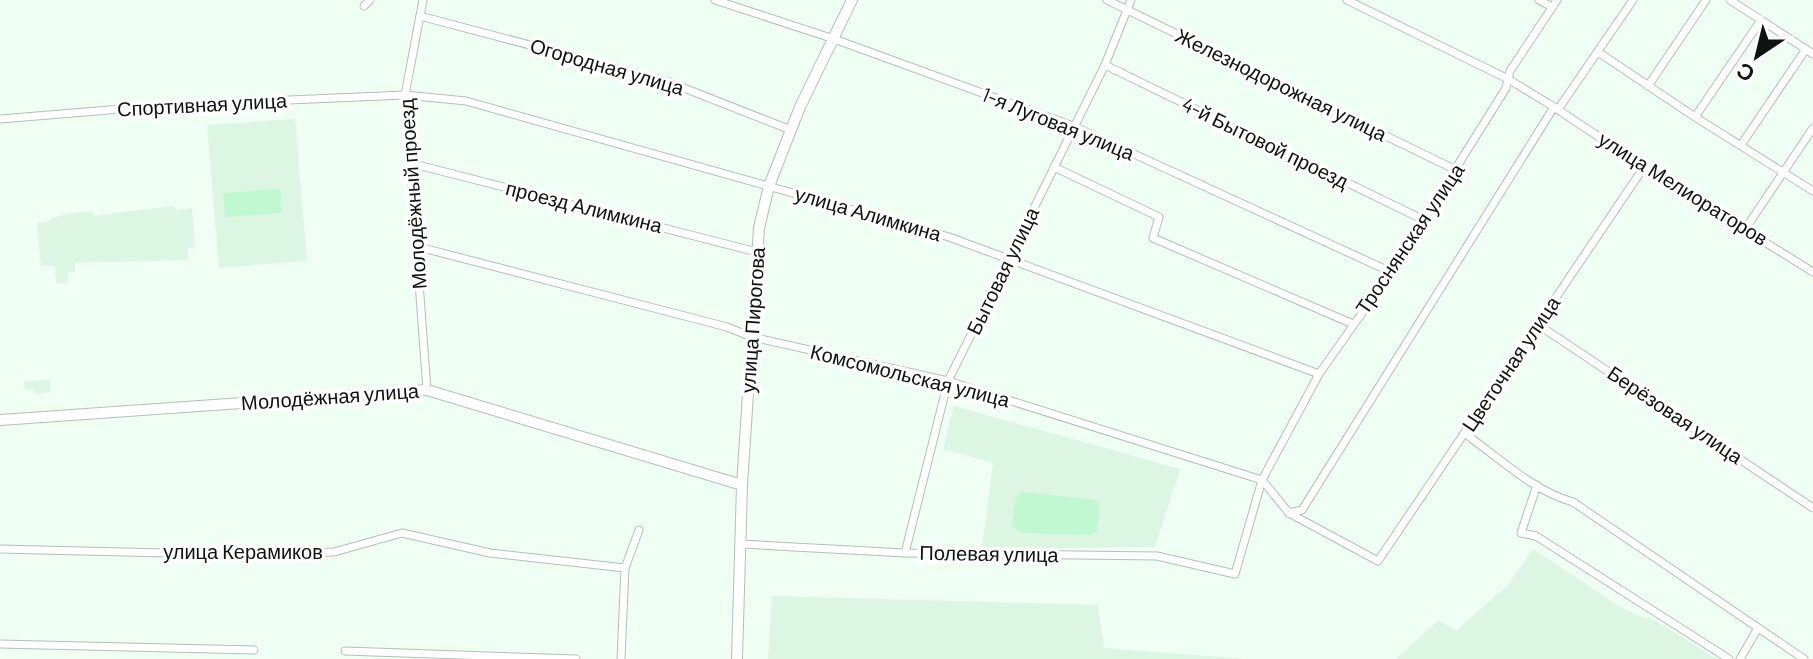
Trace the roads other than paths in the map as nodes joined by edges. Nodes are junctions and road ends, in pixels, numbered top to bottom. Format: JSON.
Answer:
{"nodes":[{"id":1,"x":423,"y":0,"type":"edge"},
{"id":2,"x":715,"y":0,"type":"edge"},
{"id":3,"x":852,"y":0,"type":"edge"},
{"id":4,"x":1107,"y":0,"type":"edge"},
{"id":5,"x":1131,"y":0,"type":"edge"},
{"id":6,"x":1347,"y":0,"type":"edge"},
{"id":7,"x":1539,"y":0,"type":"edge"},
{"id":8,"x":1633,"y":0,"type":"edge"},
{"id":9,"x":1706,"y":0,"type":"edge"},
{"id":10,"x":1730,"y":0,"type":"edge"},
{"id":11,"x":1555,"y":4,"type":"edge"},
{"id":12,"x":1128,"y":10,"type":"junction"},
{"id":13,"x":420,"y":16,"type":"junction"},
{"id":14,"x":1761,"y":20,"type":"junction"},
{"id":15,"x":834,"y":39,"type":"junction"},
{"id":16,"x":1809,"y":51,"type":"edge"},
{"id":17,"x":1598,"y":52,"type":"junction"},
{"id":18,"x":1105,"y":65,"type":"junction"},
{"id":19,"x":1508,"y":79,"type":"junction"},
{"id":20,"x":1648,"y":86,"type":"junction"},
{"id":21,"x":405,"y":95,"type":"junction"},
{"id":22,"x":1556,"y":107,"type":"junction"},
{"id":23,"x":1695,"y":117,"type":"junction"},
{"id":24,"x":0,"y":119,"type":"edge"},
{"id":25,"x":1073,"y":126,"type":"junction"},
{"id":26,"x":1813,"y":128,"type":"edge"},
{"id":27,"x":791,"y":130,"type":"junction"},
{"id":28,"x":1741,"y":145,"type":"junction"},
{"id":29,"x":410,"y":163,"type":"junction"},
{"id":30,"x":1054,"y":167,"type":"junction"},
{"id":31,"x":1644,"y":167,"type":"junction"},
{"id":32,"x":1456,"y":170,"type":"junction"},
{"id":33,"x":1783,"y":171,"type":"junction"},
{"id":34,"x":769,"y":186,"type":"junction"},
{"id":35,"x":1813,"y":191,"type":"edge"},
{"id":36,"x":1424,"y":220,"type":"junction"},
{"id":37,"x":1746,"y":228,"type":"junction"},
{"id":38,"x":415,"y":246,"type":"junction"},
{"id":39,"x":757,"y":252,"type":"junction"},
{"id":40,"x":1010,"y":257,"type":"junction"},
{"id":41,"x":1391,"y":272,"type":"junction"},
{"id":42,"x":1813,"y":272,"type":"edge"},
{"id":43,"x":1353,"y":324,"type":"junction"},
{"id":44,"x":1537,"y":324,"type":"junction"},
{"id":45,"x":752,"y":337,"type":"junction"},
{"id":46,"x":1319,"y":374,"type":"junction"},
{"id":47,"x":948,"y":381,"type":"junction"},
{"id":48,"x":427,"y":390,"type":"junction"},
{"id":49,"x":0,"y":420,"type":"edge"},
{"id":50,"x":1464,"y":433,"type":"junction"},
{"id":51,"x":1262,"y":480,"type":"junction"},
{"id":52,"x":742,"y":485,"type":"junction"},
{"id":53,"x":1537,"y":485,"type":"junction"},
{"id":54,"x":1813,"y":508,"type":"edge"},
{"id":55,"x":1289,"y":513,"type":"junction"},
{"id":56,"x":639,"y":530,"type":"dead end"},
{"id":57,"x":741,"y":544,"type":"junction"},
{"id":58,"x":0,"y":549,"type":"edge"},
{"id":59,"x":905,"y":553,"type":"junction"},
{"id":60,"x":625,"y":568,"type":"junction"},
{"id":61,"x":1235,"y":574,"type":"joint"},
{"id":62,"x":1758,"y":628,"type":"junction"},
{"id":63,"x":0,"y":644,"type":"edge"},
{"id":64,"x":254,"y":650,"type":"dead end"},
{"id":65,"x":345,"y":651,"type":"dead end"},
{"id":66,"x":576,"y":659,"type":"edge"},
{"id":67,"x":621,"y":659,"type":"edge"},
{"id":68,"x":737,"y":659,"type":"edge"},
{"id":69,"x":1729,"y":659,"type":"edge"},
{"id":70,"x":1740,"y":659,"type":"edge"},
{"id":71,"x":1804,"y":659,"type":"edge"}],
"edges":[{"from":1,"to":13,"type":"street","name":"Молодёжный проезд"},
{"from":2,"to":15,"type":"street","name":"1-я Луговая улица"},
{"from":3,"to":15,"type":"street","name":"улица Пирогова"},
{"from":4,"to":12,"type":"street","name":"Железнодорожная улица"},
{"from":5,"to":12,"type":"street","name":"Бытовая улица"},
{"from":6,"to":19,"type":"street","name":"улица Мелиораторов"},
{"from":7,"to":11,"type":"street"},
{"from":8,"to":17,"type":"street"},
{"from":9,"to":20,"type":"street"},
{"from":10,"to":14,"type":"street"},
{"from":11,"to":19,"type":"street","name":"Троснянская улица"},
{"from":12,"to":18,"type":"street","name":"Бытовая улица"},
{"from":12,"to":32,"type":"street","name":"Железнодорожная улица"},
{"from":13,"to":21,"type":"street","name":"Молодёжный проезд"},
{"from":13,"to":27,"type":"street","name":"Огородная улица"},
{"from":14,"to":16,"type":"street"},
{"from":14,"to":23,"type":"street"},
{"from":15,"to":25,"type":"street","name":"1-я Луговая улица"},
{"from":15,"to":27,"type":"street","name":"улица Пирогова"},
{"from":16,"to":28,"type":"street"},
{"from":17,"to":20,"type":"street"},
{"from":17,"to":22,"type":"street"},
{"from":18,"to":25,"type":"street","name":"Бытовая улица"},
{"from":18,"to":36,"type":"street","name":"4-й Бытовой проезд"},
{"from":19,"to":22,"type":"street","name":"улица Мелиораторов"},
{"from":19,"to":32,"type":"street","name":"Троснянская улица"},
{"from":20,"to":23,"type":"street"},
{"from":21,"to":24,"type":"street","name":"Спортивная улица"},
{"from":21,"to":29,"type":"street","name":"Молодёжный проезд"},
{"from":21,"to":34,"type":"street","name":"улица Алимкина"},
{"from":22,"to":31,"type":"street","name":"улица Мелиораторов"},
{"from":22,"to":55,"type":"street"},
{"from":23,"to":28,"type":"street"},
{"from":25,"to":30,"type":"street","name":"Бытовая улица"},
{"from":25,"to":41,"type":"street","name":"1-я Луговая улица"},
{"from":26,"to":33,"type":"street"},
{"from":27,"to":34,"type":"street","name":"улица Пирогова"},
{"from":28,"to":33,"type":"street"},
{"from":29,"to":38,"type":"street","name":"Молодёжный проезд"},
{"from":29,"to":39,"type":"street","name":"проезд Алимкина"},
{"from":30,"to":40,"type":"street","name":"Бытовая улица"},
{"from":30,"to":43,"type":"street"},
{"from":31,"to":37,"type":"street","name":"улица Мелиораторов"},
{"from":31,"to":44,"type":"street","name":"Цветочная улица"},
{"from":32,"to":36,"type":"street","name":"Троснянская улица"},
{"from":33,"to":35,"type":"street"},
{"from":33,"to":37,"type":"street"},
{"from":34,"to":39,"type":"street","name":"улица Пирогова"},
{"from":34,"to":40,"type":"street","name":"улица Алимкина"},
{"from":36,"to":41,"type":"street","name":"Троснянская улица"},
{"from":37,"to":42,"type":"street","name":"улица Мелиораторов"},
{"from":38,"to":45,"type":"street","name":"Комсомольская улица"},
{"from":38,"to":48,"type":"street","name":"Молодёжный проезд"},
{"from":39,"to":45,"type":"street","name":"улица Пирогова"},
{"from":40,"to":46,"type":"street","name":"улица Алимкина"},
{"from":40,"to":47,"type":"street","name":"Бытовая улица"},
{"from":41,"to":43,"type":"street","name":"Троснянская улица"},
{"from":43,"to":46,"type":"street","name":"Троснянская улица"},
{"from":44,"to":50,"type":"street","name":"Цветочная улица"},
{"from":44,"to":54,"type":"street","name":"Берёзовая улица"},
{"from":45,"to":47,"type":"street","name":"Комсомольская улица"},
{"from":45,"to":52,"type":"street","name":"улица Пирогова"},
{"from":46,"to":51,"type":"street","name":"Троснянская улица"},
{"from":47,"to":51,"type":"street","name":"Комсомольская улица"},
{"from":47,"to":59,"type":"street","name":"Бытовая улица"},
{"from":48,"to":49,"type":"street","name":"Молодёжная улица"},
{"from":48,"to":52,"type":"street","name":"Молодёжная улица"},
{"from":50,"to":53,"type":"street"},
{"from":50,"to":55,"type":"street","name":"Цветочная улица"},
{"from":51,"to":55,"type":"street"},
{"from":51,"to":61,"type":"street","name":"Троснянская улица"},
{"from":52,"to":57,"type":"street","name":"улица Пирогова"},
{"from":53,"to":62,"type":"street"},
{"from":53,"to":69,"type":"street"},
{"from":56,"to":60,"type":"street"},
{"from":57,"to":59,"type":"street","name":"Полевая улица"},
{"from":57,"to":68,"type":"street","name":"улица Пирогова"},
{"from":58,"to":60,"type":"street","name":"улица Керамиков"},
{"from":59,"to":61,"type":"street","name":"Полевая улица"},
{"from":60,"to":67,"type":"street"},
{"from":62,"to":70,"type":"street"},
{"from":62,"to":71,"type":"street"},
{"from":63,"to":64,"type":"street"},
{"from":65,"to":66,"type":"street"}]}
